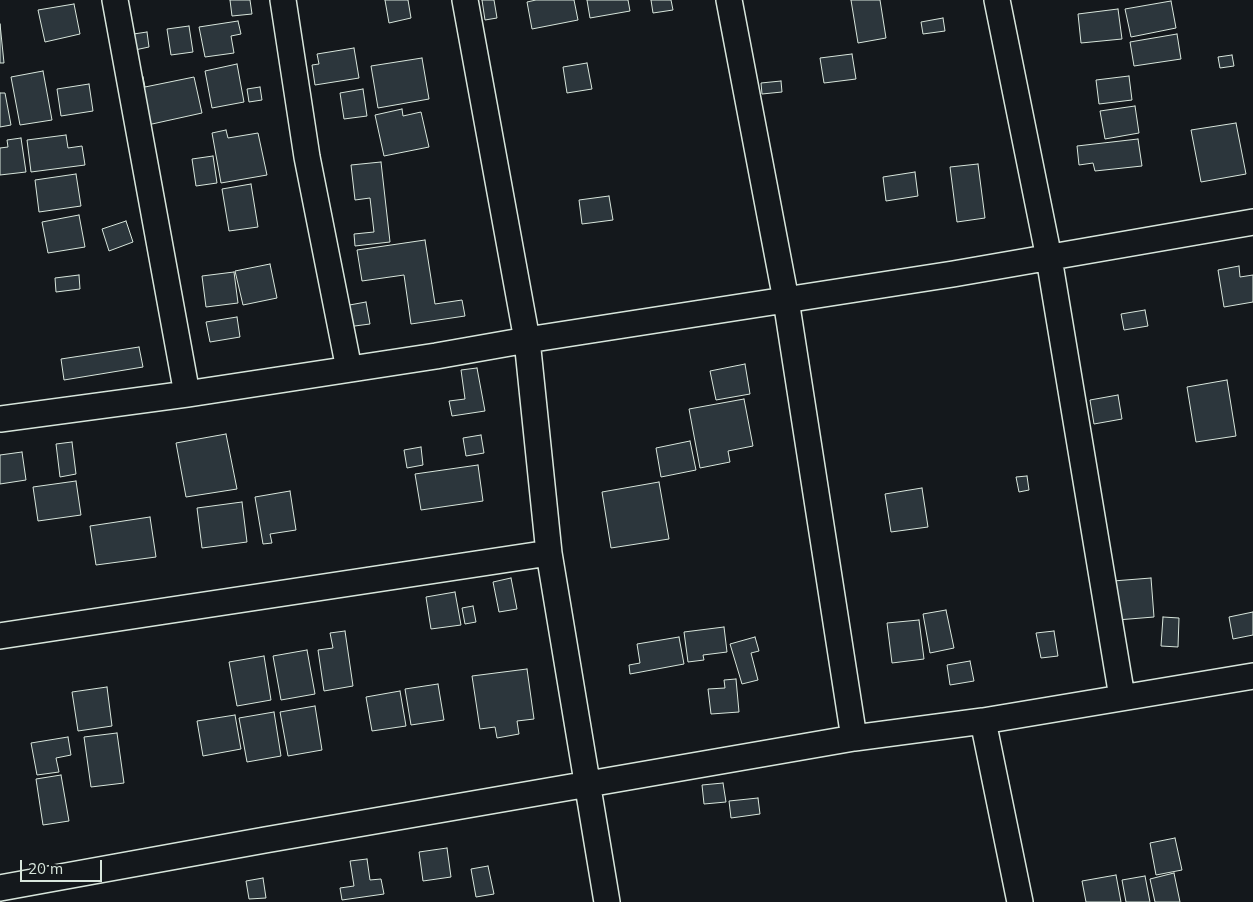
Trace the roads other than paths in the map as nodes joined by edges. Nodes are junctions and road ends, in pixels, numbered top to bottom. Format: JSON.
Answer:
{"nodes":[{"id":1,"x":115,"y":0,"type":"edge"},
{"id":2,"x":283,"y":0,"type":"edge"},
{"id":3,"x":465,"y":0,"type":"edge"},
{"id":4,"x":729,"y":0,"type":"edge"},
{"id":5,"x":997,"y":0,"type":"edge"},
{"id":6,"x":1253,"y":222,"type":"edge"},
{"id":7,"x":1049,"y":258,"type":"junction"},
{"id":8,"x":786,"y":300,"type":"junction"},
{"id":9,"x":526,"y":340,"type":"junction"},
{"id":10,"x":349,"y":368,"type":"junction"},
{"id":11,"x":187,"y":394,"type":"junction"},
{"id":12,"x":0,"y":419,"type":"edge"},
{"id":13,"x":549,"y":553,"type":"junction"},
{"id":14,"x":0,"y":636,"type":"edge"},
{"id":15,"x":1253,"y":676,"type":"edge"},
{"id":16,"x":1122,"y":697,"type":"junction"},
{"id":17,"x":983,"y":721,"type":"junction"},
{"id":18,"x":854,"y":738,"type":"junction"},
{"id":19,"x":588,"y":784,"type":"junction"},
{"id":20,"x":0,"y":890,"type":"edge"},
{"id":21,"x":2,"y":902,"type":"edge"},
{"id":22,"x":607,"y":902,"type":"edge"},
{"id":23,"x":1020,"y":902,"type":"edge"}],
"edges":[{"from":1,"to":11,"type":"street"},
{"from":2,"to":10,"type":"street"},
{"from":3,"to":9,"type":"street"},
{"from":4,"to":8,"type":"street"},
{"from":5,"to":7,"type":"street"},
{"from":6,"to":7,"type":"street"},
{"from":7,"to":8,"type":"street"},
{"from":7,"to":16,"type":"street"},
{"from":8,"to":9,"type":"street"},
{"from":8,"to":18,"type":"street"},
{"from":9,"to":10,"type":"street"},
{"from":9,"to":13,"type":"street"},
{"from":10,"to":11,"type":"street"},
{"from":11,"to":12,"type":"street"},
{"from":13,"to":14,"type":"street"},
{"from":13,"to":19,"type":"street"},
{"from":15,"to":16,"type":"street"},
{"from":16,"to":17,"type":"street"},
{"from":17,"to":18,"type":"street"},
{"from":17,"to":23,"type":"street"},
{"from":18,"to":19,"type":"street"},
{"from":19,"to":20,"type":"street"},
{"from":19,"to":22,"type":"street"},
{"from":20,"to":21,"type":"street"}]}
